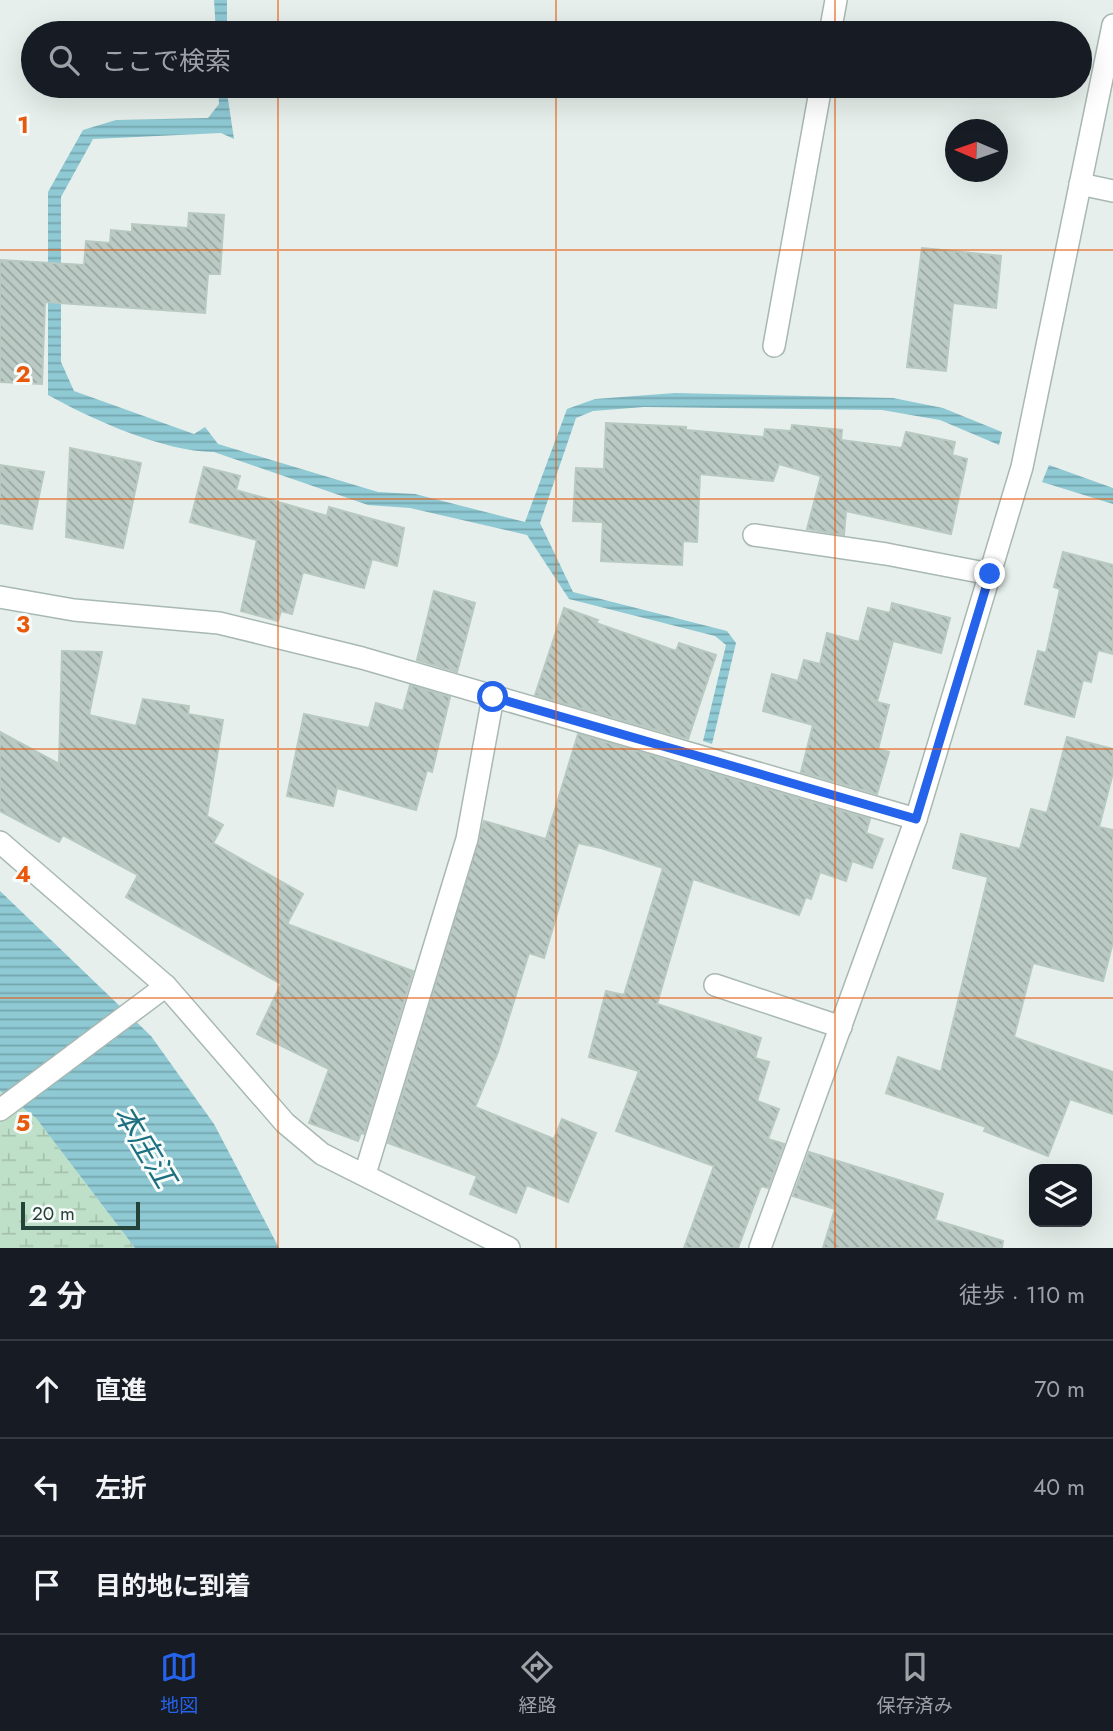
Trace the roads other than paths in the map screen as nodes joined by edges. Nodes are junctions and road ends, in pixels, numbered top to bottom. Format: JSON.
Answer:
{"nodes":[{"id":1,"x":836,"y":0,"type":"edge"},
{"id":2,"x":832,"y":21,"type":"edge"},
{"id":3,"x":1113,"y":24,"type":"edge"},
{"id":4,"x":819,"y":98,"type":"edge"},
{"id":5,"x":1080,"y":184,"type":"junction"},
{"id":6,"x":1113,"y":191,"type":"edge"},
{"id":7,"x":774,"y":346,"type":"dead end"},
{"id":8,"x":754,"y":535,"type":"dead end"},
{"id":9,"x":990,"y":574,"type":"junction"},
{"id":10,"x":0,"y":597,"type":"edge"},
{"id":11,"x":493,"y":697,"type":"junction"},
{"id":12,"x":916,"y":819,"type":"junction"},
{"id":13,"x":0,"y":842,"type":"edge"},
{"id":14,"x":715,"y":985,"type":"dead end"},
{"id":15,"x":161,"y":989,"type":"junction"},
{"id":16,"x":841,"y":1027,"type":"junction"},
{"id":17,"x":0,"y":1110,"type":"edge"},
{"id":18,"x":365,"y":1174,"type":"junction"},
{"id":19,"x":509,"y":1248,"type":"edge"},
{"id":20,"x":761,"y":1248,"type":"edge"}],
"edges":[{"from":1,"to":2,"type":"street"},
{"from":3,"to":5,"type":"street"},
{"from":4,"to":7,"type":"street"},
{"from":5,"to":6,"type":"street"},
{"from":5,"to":9,"type":"street"},
{"from":8,"to":9,"type":"street"},
{"from":9,"to":12,"type":"street"},
{"from":10,"to":11,"type":"street"},
{"from":11,"to":12,"type":"street"},
{"from":11,"to":18,"type":"street"},
{"from":12,"to":16,"type":"street"},
{"from":13,"to":15,"type":"street"},
{"from":14,"to":16,"type":"street"},
{"from":15,"to":17,"type":"street"},
{"from":15,"to":18,"type":"street"},
{"from":16,"to":20,"type":"street"},
{"from":18,"to":19,"type":"street"}]}
